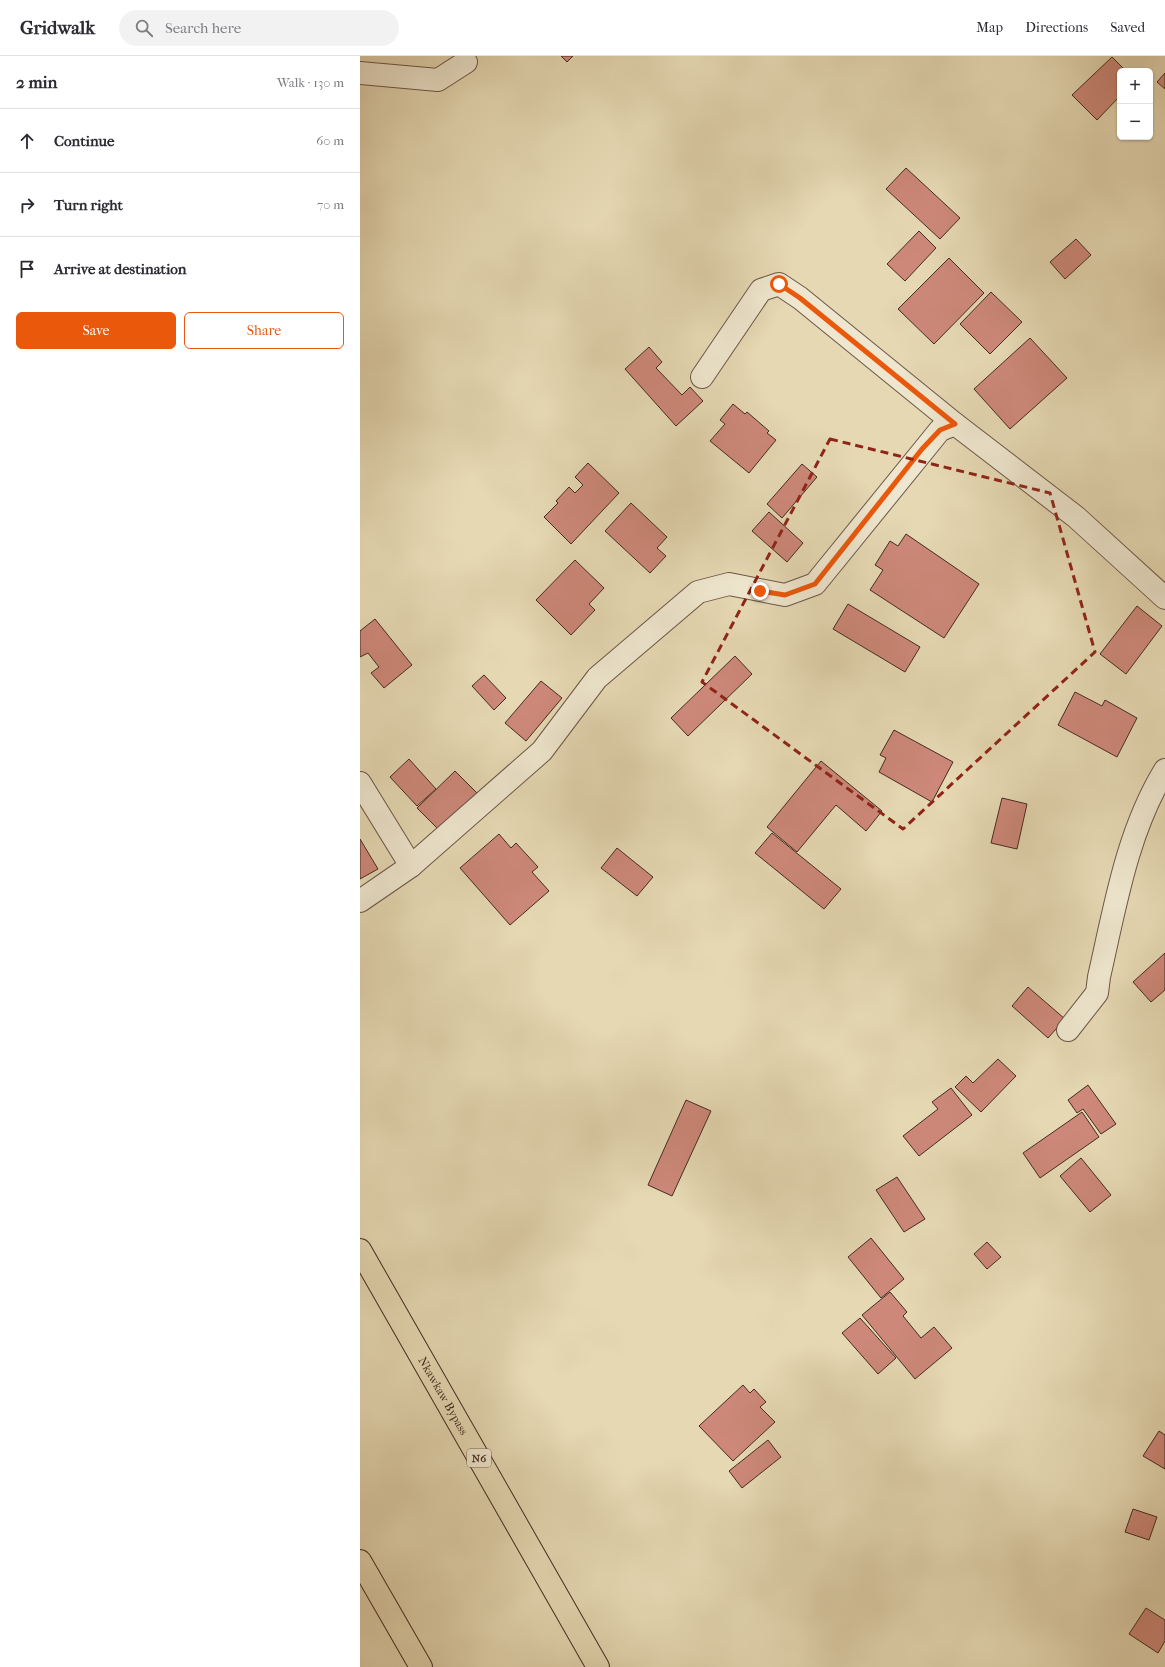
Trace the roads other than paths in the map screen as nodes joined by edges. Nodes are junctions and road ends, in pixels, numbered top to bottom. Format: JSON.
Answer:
{"nodes":[{"id":1,"x":466,"y":62,"type":"dead end"},
{"id":2,"x":360,"y":73,"type":"edge"},
{"id":3,"x":702,"y":377,"type":"dead end"},
{"id":4,"x":955,"y":424,"type":"junction"},
{"id":5,"x":1165,"y":598,"type":"edge"},
{"id":6,"x":1165,"y":770,"type":"edge"},
{"id":7,"x":360,"y":783,"type":"edge"},
{"id":8,"x":411,"y":866,"type":"junction"},
{"id":9,"x":360,"y":901,"type":"edge"},
{"id":10,"x":1068,"y":1030,"type":"dead end"},
{"id":11,"x":360,"y":1250,"type":"edge"},
{"id":12,"x":360,"y":1561,"type":"edge"},
{"id":13,"x":421,"y":1667,"type":"edge"},
{"id":14,"x":598,"y":1667,"type":"edge"}],
"edges":[{"from":1,"to":2,"type":"street"},
{"from":3,"to":4,"type":"street"},
{"from":4,"to":5,"type":"street"},
{"from":4,"to":8,"type":"street"},
{"from":6,"to":10,"type":"street"},
{"from":7,"to":8,"type":"street"},
{"from":8,"to":9,"type":"street"},
{"from":11,"to":14,"type":"highway","name":"Nkawkaw Bypass","number":"N6"},
{"from":12,"to":13,"type":"highway"}]}
